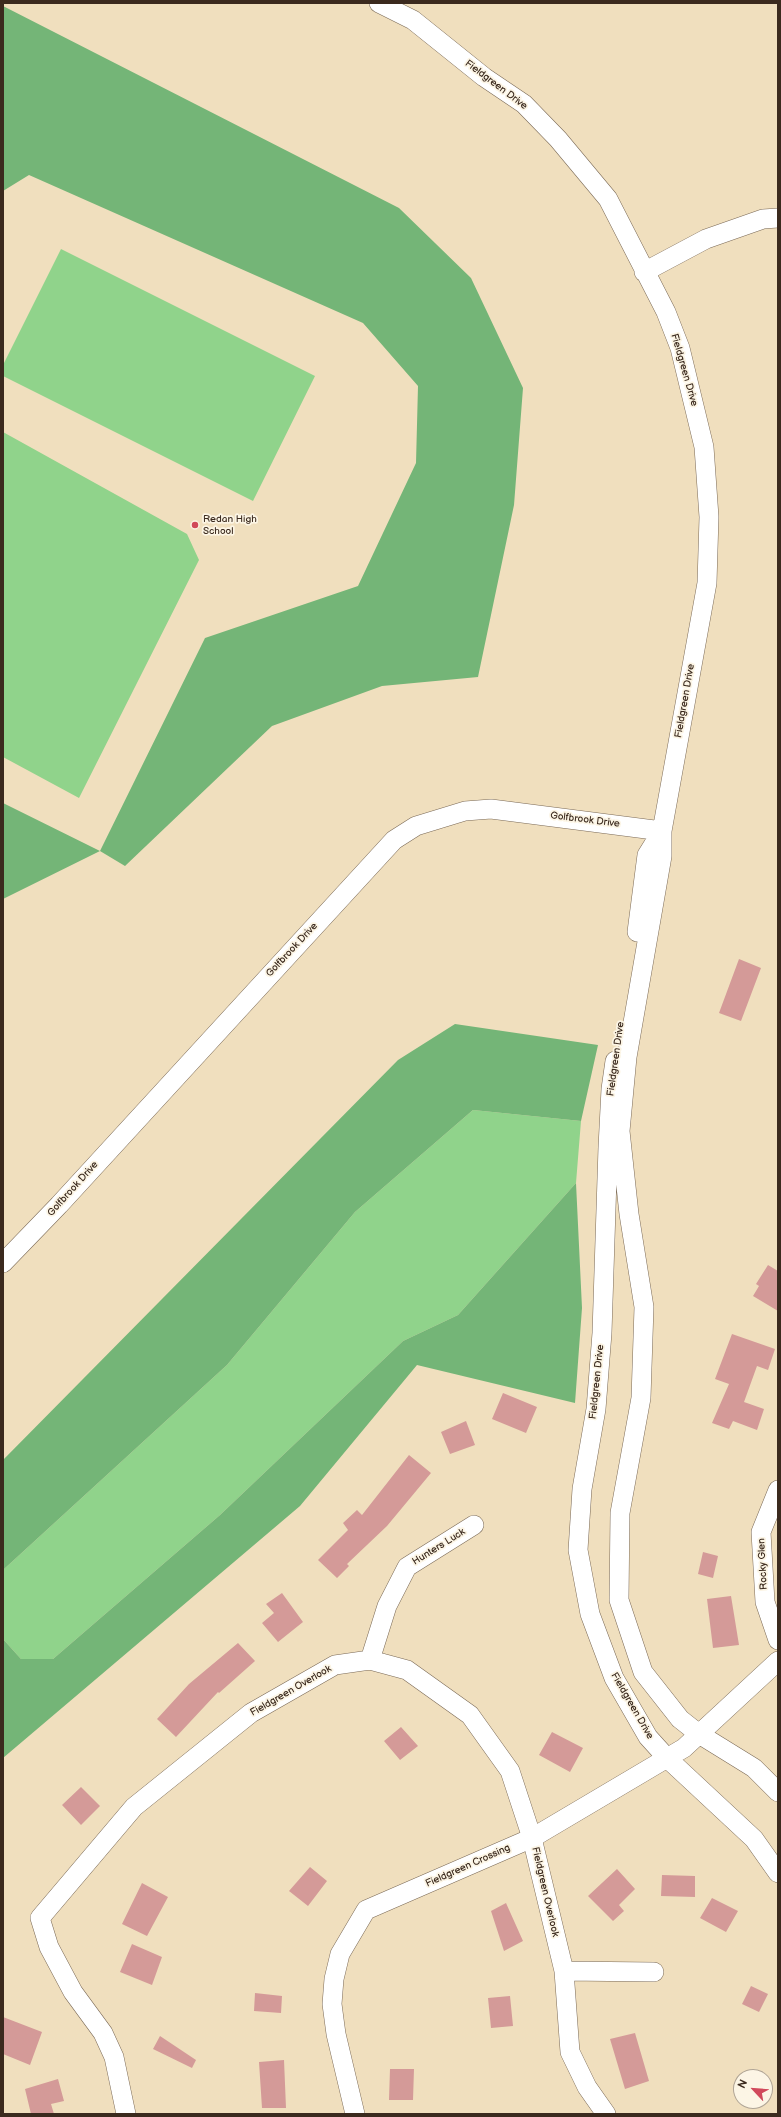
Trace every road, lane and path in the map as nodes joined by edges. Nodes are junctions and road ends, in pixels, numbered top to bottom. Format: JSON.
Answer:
{"nodes":[{"id":1,"x":379,"y":3,"type":"edge"},
{"id":2,"x":778,"y":218,"type":"edge"},
{"id":3,"x":644,"y":272,"type":"junction"},
{"id":4,"x":662,"y":831,"type":"junction"},
{"id":5,"x":3,"y":1262,"type":"edge"},
{"id":6,"x":778,"y":1490,"type":"edge"},
{"id":7,"x":474,"y":1525,"type":"dead end"},
{"id":8,"x":778,"y":1640,"type":"edge"},
{"id":9,"x":370,"y":1660,"type":"junction"},
{"id":10,"x":778,"y":1661,"type":"edge"},
{"id":11,"x":698,"y":1734,"type":"junction"},
{"id":12,"x":667,"y":1758,"type":"junction"},
{"id":13,"x":778,"y":1792,"type":"edge"},
{"id":14,"x":532,"y":1838,"type":"junction"},
{"id":15,"x":778,"y":1873,"type":"edge"},
{"id":16,"x":564,"y":1971,"type":"junction"},
{"id":17,"x":654,"y":1972,"type":"dead end"},
{"id":18,"x":126,"y":2114,"type":"edge"},
{"id":19,"x":355,"y":2114,"type":"edge"},
{"id":20,"x":606,"y":2114,"type":"edge"}],
"edges":[{"from":1,"to":3,"type":"street","name":"Fieldgreen Drive"},
{"from":2,"to":3,"type":"street"},
{"from":3,"to":4,"type":"street","name":"Fieldgreen Drive"},
{"from":4,"to":5,"type":"street","name":"Golfbrook Drive"},
{"from":4,"to":11,"type":"street","name":"Fieldgreen Drive"},
{"from":4,"to":12,"type":"street","name":"Fieldgreen Drive"},
{"from":6,"to":8,"type":"street","name":"Rocky Glen"},
{"from":7,"to":9,"type":"street","name":"Hunters Luck"},
{"from":9,"to":14,"type":"street","name":"Fieldgreen Overlook"},
{"from":9,"to":18,"type":"street","name":"Fieldgreen Overlook"},
{"from":10,"to":11,"type":"street","name":"Fieldgreen Crossing"},
{"from":11,"to":12,"type":"street","name":"Fieldgreen Crossing"},
{"from":11,"to":13,"type":"street","name":"Fieldgreen Drive"},
{"from":12,"to":14,"type":"street","name":"Fieldgreen Crossing"},
{"from":12,"to":15,"type":"street","name":"Fieldgreen Drive"},
{"from":14,"to":16,"type":"street","name":"Fieldgreen Overlook"},
{"from":14,"to":19,"type":"street","name":"Fieldgreen Crossing"},
{"from":16,"to":17,"type":"street"},
{"from":16,"to":20,"type":"street","name":"Fieldgreen Overlook"}]}
